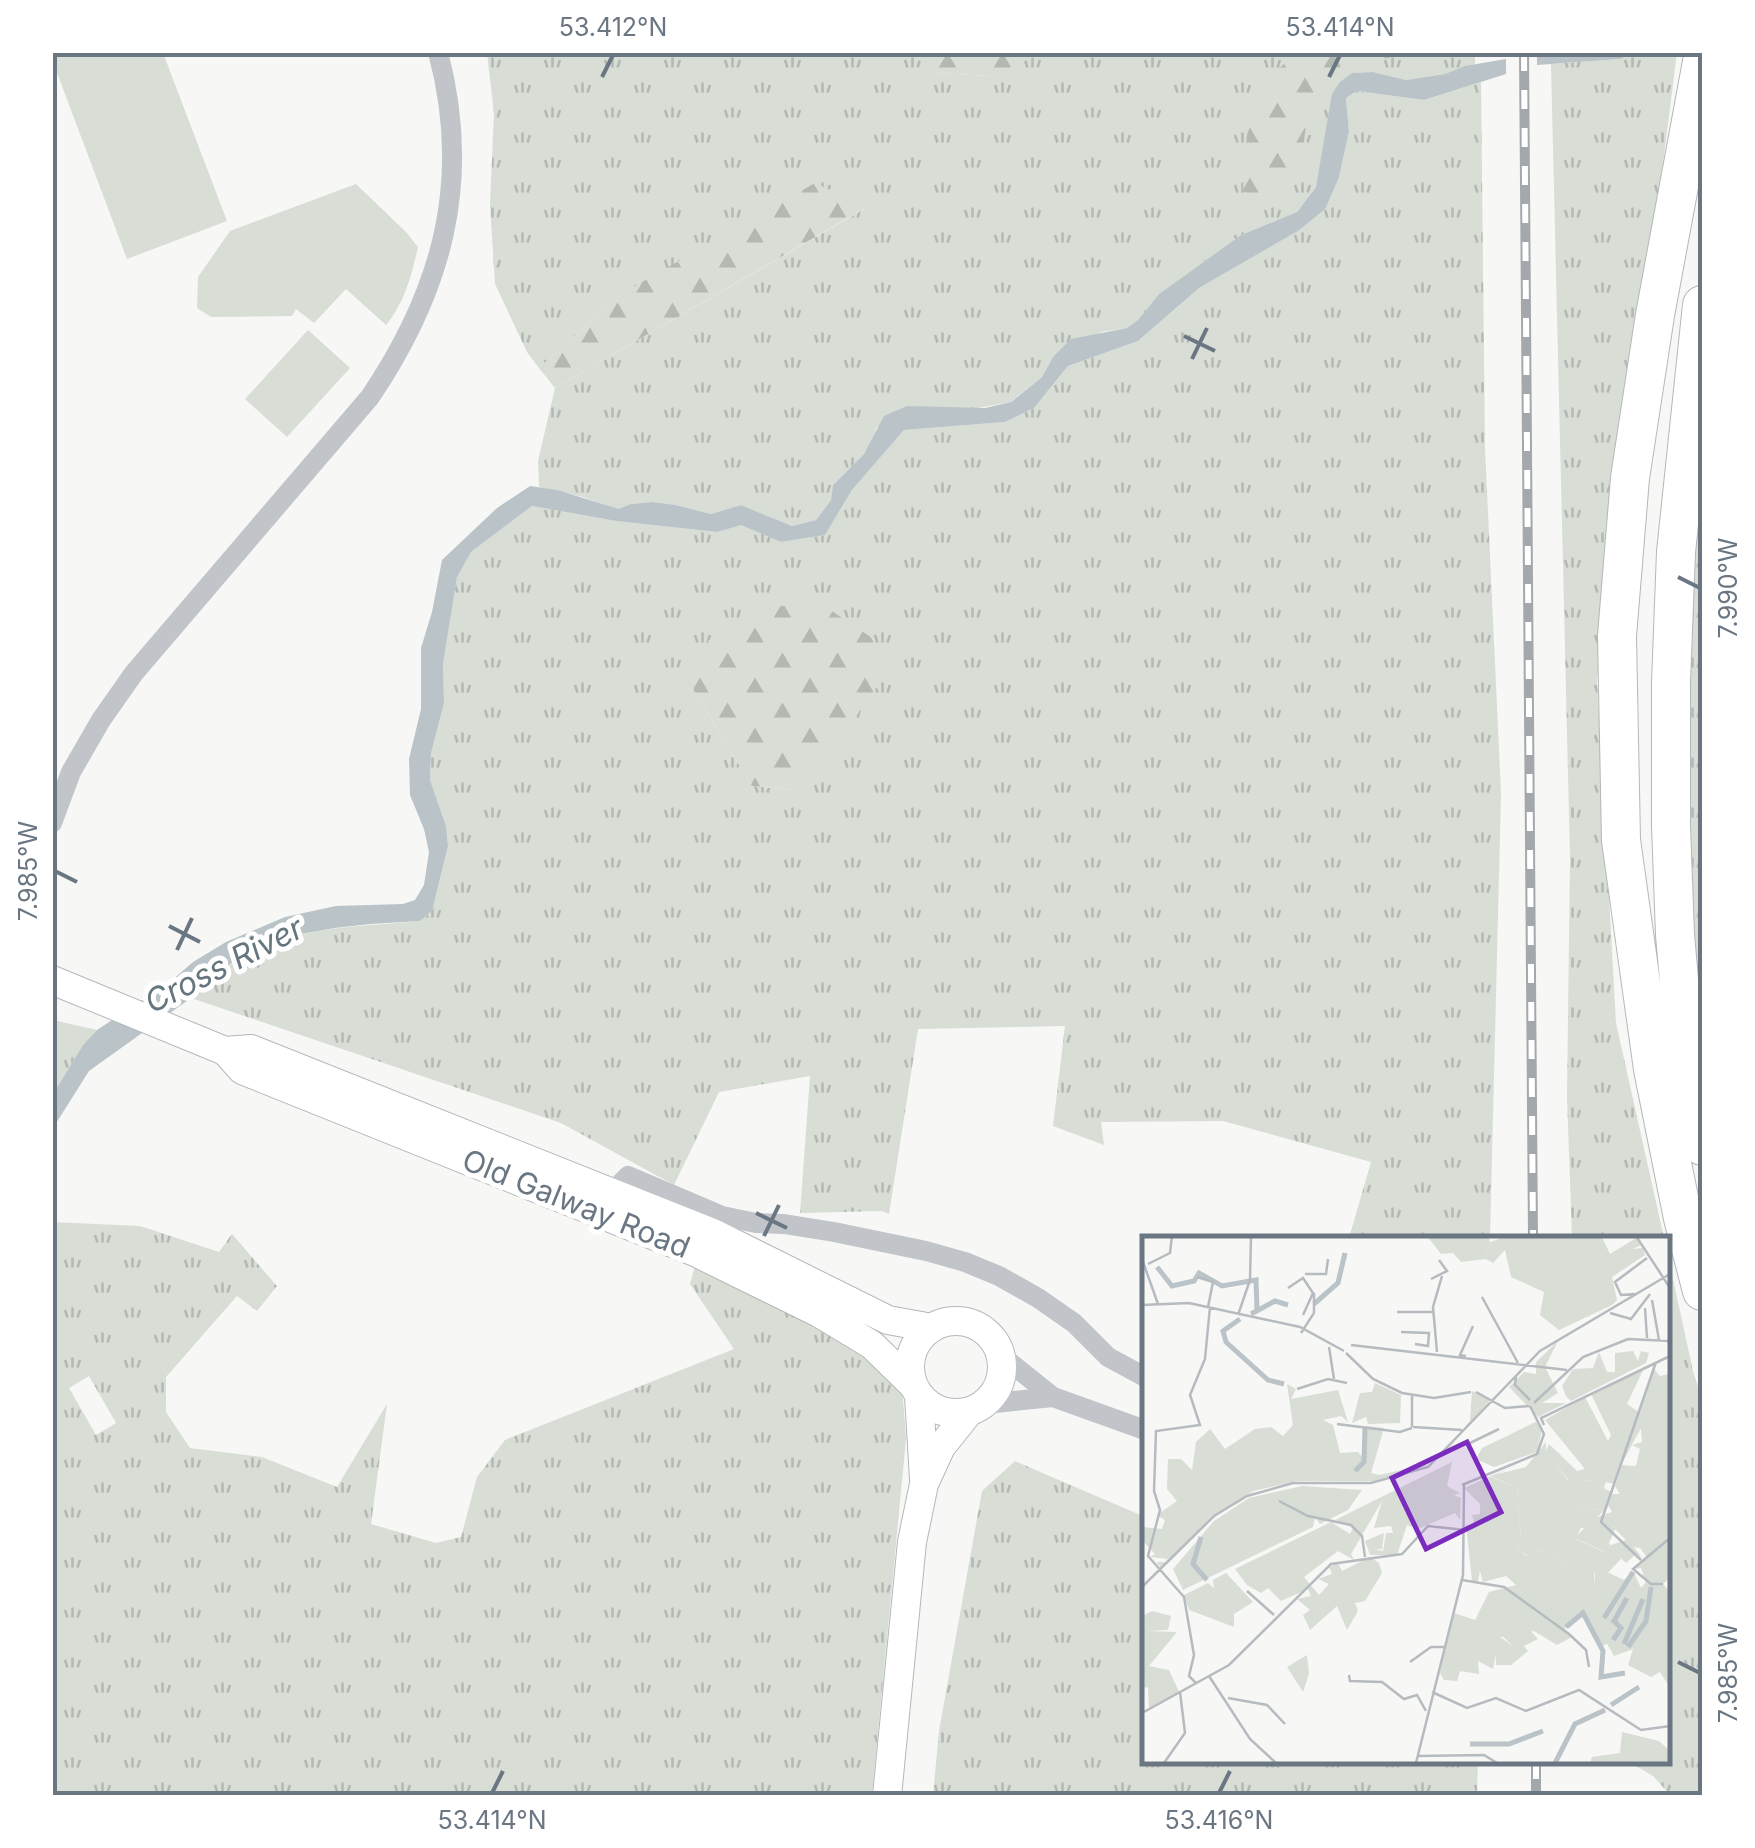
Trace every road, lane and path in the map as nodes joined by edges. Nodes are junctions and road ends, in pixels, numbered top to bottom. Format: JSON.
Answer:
{"nodes":[{"id":1,"x":438,"y":52,"type":"edge"},
{"id":2,"x":1702,"y":62,"type":"edge"},
{"id":3,"x":1702,"y":305,"type":"edge"},
{"id":4,"x":52,"y":823,"type":"edge"},
{"id":5,"x":52,"y":980,"type":"edge"},
{"id":6,"x":225,"y":1051,"type":"junction"},
{"id":7,"x":1702,"y":1146,"type":"edge"},
{"id":8,"x":616,"y":1194,"type":"junction"},
{"id":9,"x":1702,"y":1291,"type":"edge"},
{"id":10,"x":932,"y":1328,"type":"junction"},
{"id":11,"x":1002,"y":1356,"type":"junction"},
{"id":12,"x":1142,"y":1376,"type":"edge"},
{"id":13,"x":916,"y":1390,"type":"junction"},
{"id":14,"x":1053,"y":1397,"type":"junction"},
{"id":15,"x":977,"y":1408,"type":"junction"},
{"id":16,"x":1142,"y":1429,"type":"edge"},
{"id":17,"x":924,"y":1484,"type":"junction"},
{"id":18,"x":887,"y":1796,"type":"edge"}],
"edges":[{"from":1,"to":4,"type":"street"},
{"from":2,"to":9,"type":"highway"},
{"from":3,"to":7,"type":"highway"},
{"from":5,"to":6,"type":"main road","name":"Old Galway Road"},
{"from":6,"to":8,"type":"main road","name":"Old Galway Road"},
{"from":6,"to":13,"type":"main road","name":"Old Galway Road"},
{"from":8,"to":10,"type":"main road","name":"Old Galway Road"},
{"from":8,"to":12,"type":"street"},
{"from":10,"to":11,"type":"main road"},
{"from":10,"to":13,"type":"main road"},
{"from":11,"to":14,"type":"street"},
{"from":11,"to":15,"type":"main road"},
{"from":13,"to":15,"type":"main road"},
{"from":13,"to":17,"type":"main road"},
{"from":14,"to":15,"type":"street"},
{"from":14,"to":16,"type":"street"},
{"from":15,"to":17,"type":"main road"},
{"from":17,"to":18,"type":"main road"}]}
